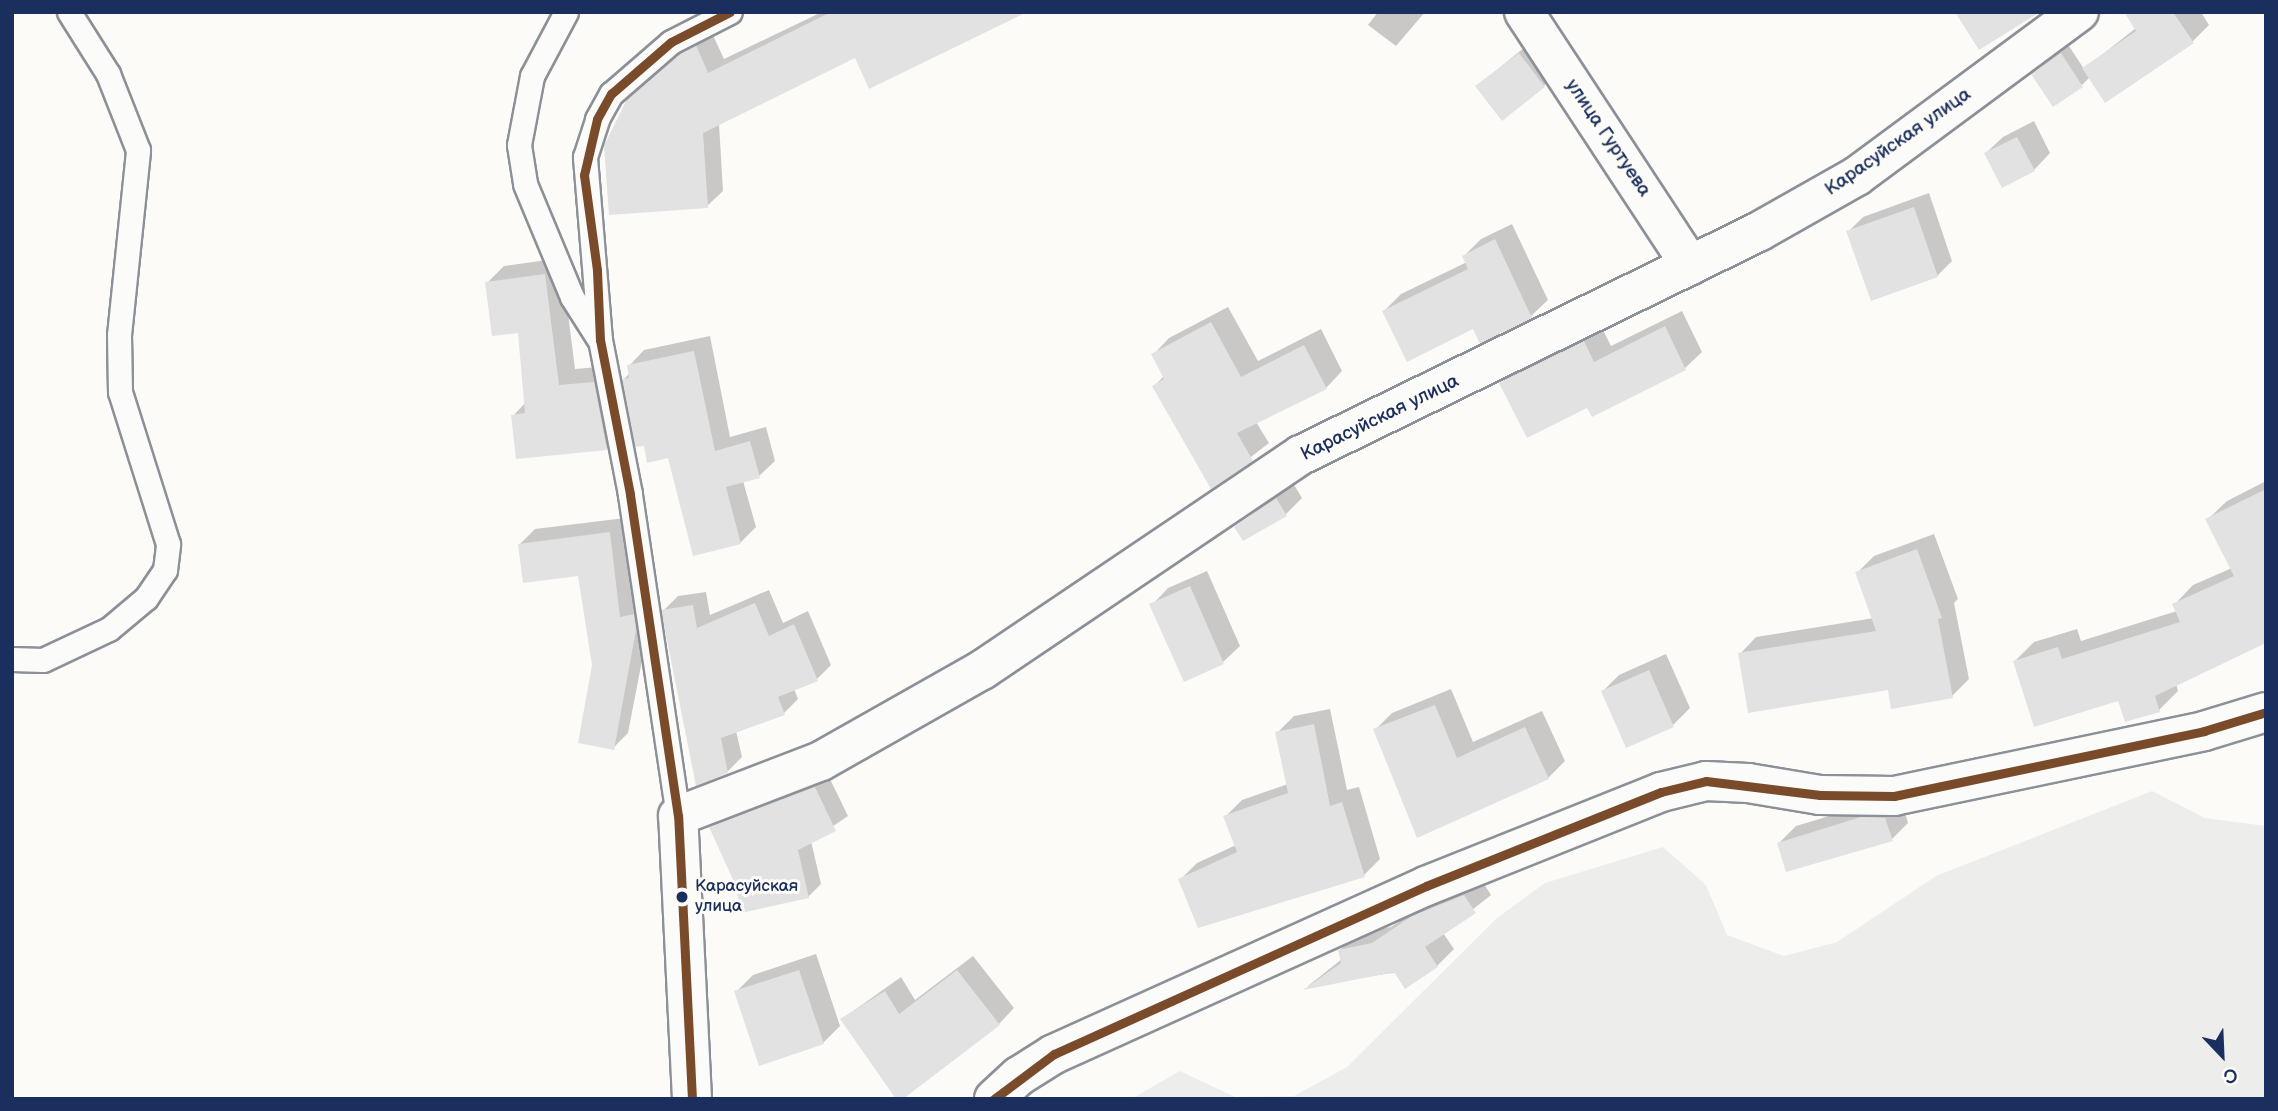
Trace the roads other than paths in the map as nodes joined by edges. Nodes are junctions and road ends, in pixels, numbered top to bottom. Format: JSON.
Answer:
{"nodes":[{"id":1,"x":69,"y":12,"type":"edge"},
{"id":2,"x":566,"y":12,"type":"edge"},
{"id":3,"x":730,"y":12,"type":"edge"},
{"id":4,"x":1524,"y":12,"type":"edge"},
{"id":5,"x":2079,"y":12,"type":"edge"},
{"id":6,"x":1690,"y":265,"type":"junction"},
{"id":7,"x":600,"y":340,"type":"junction"},
{"id":8,"x":12,"y":659,"type":"edge"},
{"id":9,"x":2266,"y":712,"type":"edge"},
{"id":10,"x":678,"y":816,"type":"junction"},
{"id":11,"x":692,"y":1099,"type":"edge"},
{"id":12,"x":994,"y":1099,"type":"edge"}],
"edges":[{"from":1,"to":8,"type":"lane"},
{"from":2,"to":7,"type":"lane"},
{"from":3,"to":7,"type":"lane"},
{"from":4,"to":6,"type":"street","name":"улица Гуртуева"},
{"from":5,"to":6,"type":"street","name":"Карасуйская улица"},
{"from":6,"to":10,"type":"street","name":"Карасуйская улица"},
{"from":7,"to":10,"type":"lane"},
{"from":9,"to":12,"type":"street"},
{"from":10,"to":11,"type":"street"}]}
